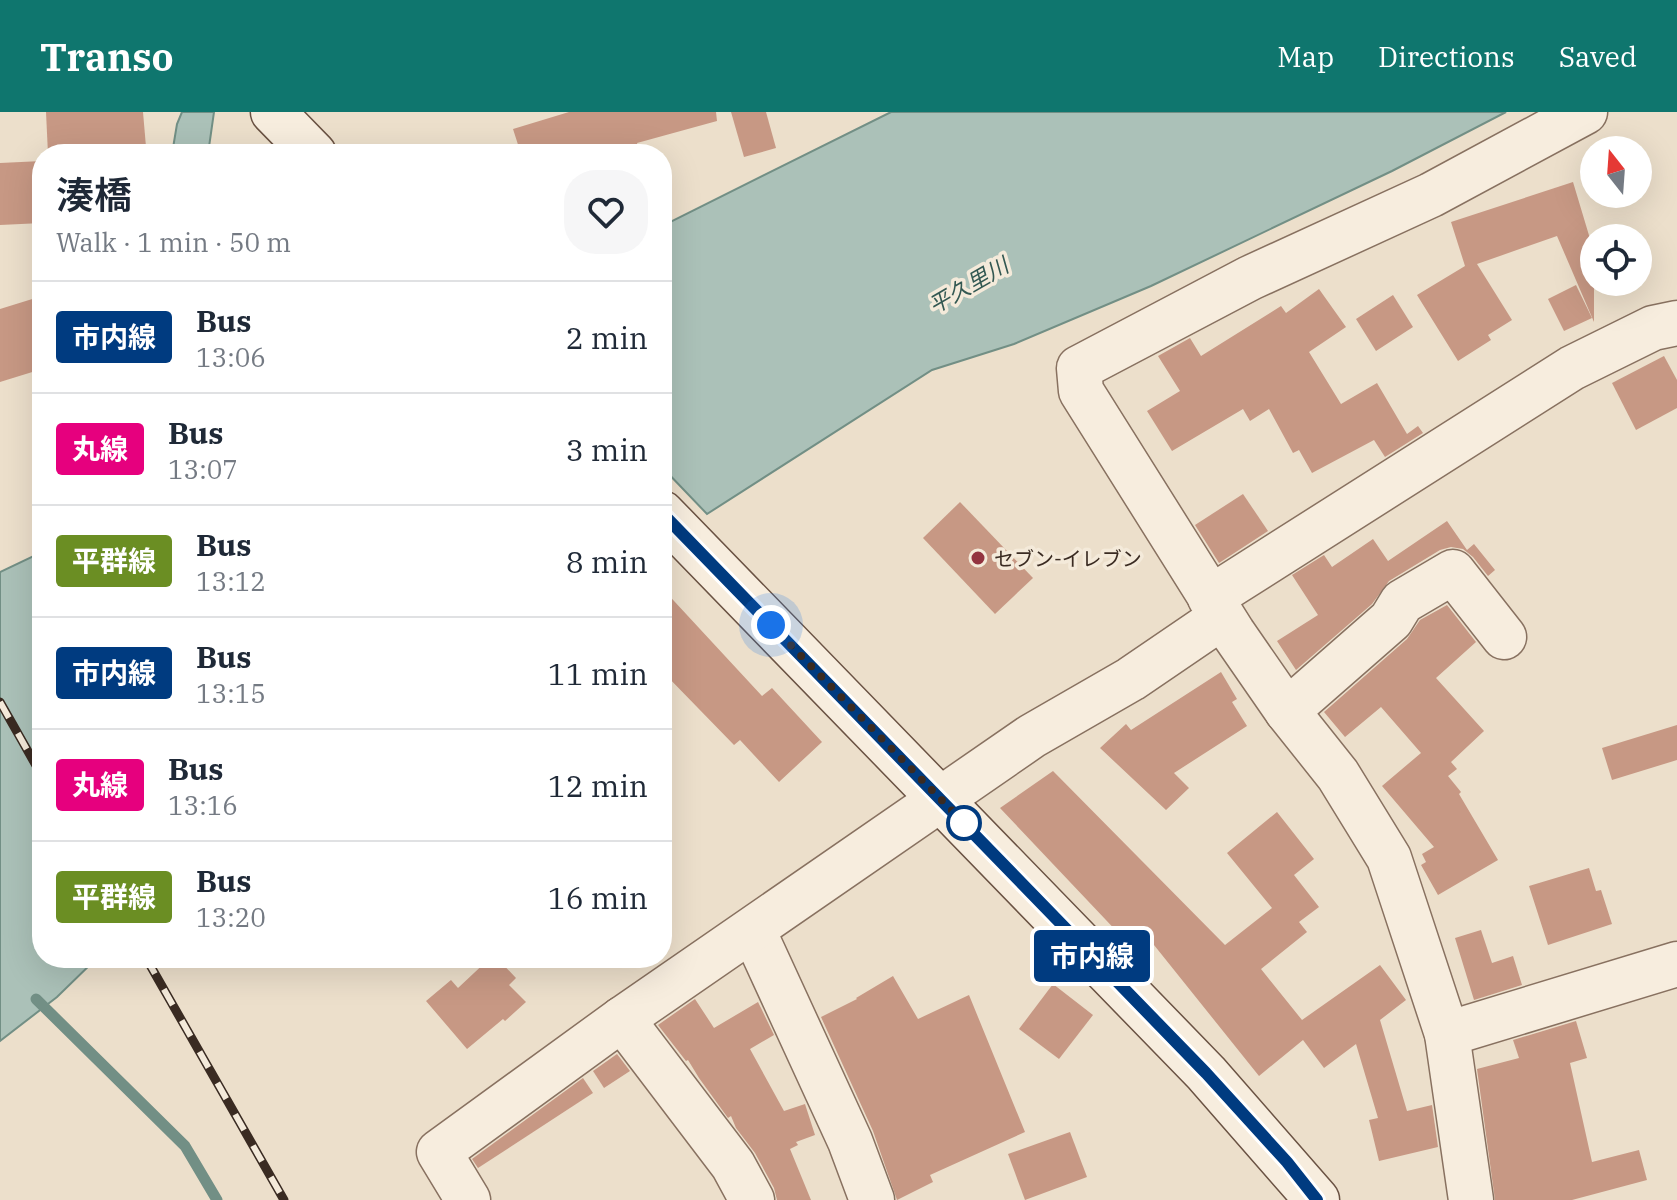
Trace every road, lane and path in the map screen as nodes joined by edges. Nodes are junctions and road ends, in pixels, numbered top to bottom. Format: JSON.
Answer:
{"nodes":[{"id":1,"x":273,"y":112,"type":"edge"},
{"id":2,"x":1585,"y":112,"type":"edge"},
{"id":3,"x":304,"y":144,"type":"edge"},
{"id":4,"x":1677,"y":323,"type":"edge"},
{"id":5,"x":672,"y":523,"type":"edge"},
{"id":6,"x":1216,"y":607,"type":"junction"},
{"id":7,"x":1504,"y":637,"type":"dead end"},
{"id":8,"x":1287,"y":711,"type":"junction"},
{"id":9,"x":942,"y":800,"type":"junction"},
{"id":10,"x":753,"y":930,"type":"junction"},
{"id":11,"x":1677,"y":964,"type":"edge"},
{"id":12,"x":622,"y":1019,"type":"junction"},
{"id":13,"x":1447,"y":1034,"type":"junction"},
{"id":14,"x":468,"y":1200,"type":"edge"},
{"id":15,"x":752,"y":1200,"type":"edge"},
{"id":16,"x":872,"y":1200,"type":"edge"},
{"id":17,"x":1317,"y":1200,"type":"edge"},
{"id":18,"x":1471,"y":1200,"type":"edge"}],
"edges":[{"from":1,"to":3,"type":"street"},
{"from":2,"to":6,"type":"street"},
{"from":4,"to":6,"type":"street"},
{"from":5,"to":9,"type":"street"},
{"from":6,"to":8,"type":"street"},
{"from":6,"to":9,"type":"street"},
{"from":7,"to":8,"type":"street"},
{"from":8,"to":13,"type":"street"},
{"from":9,"to":10,"type":"street"},
{"from":9,"to":17,"type":"street"},
{"from":10,"to":12,"type":"street"},
{"from":10,"to":16,"type":"street"},
{"from":11,"to":13,"type":"street"},
{"from":12,"to":14,"type":"street"},
{"from":12,"to":15,"type":"street"},
{"from":13,"to":18,"type":"street"}]}
